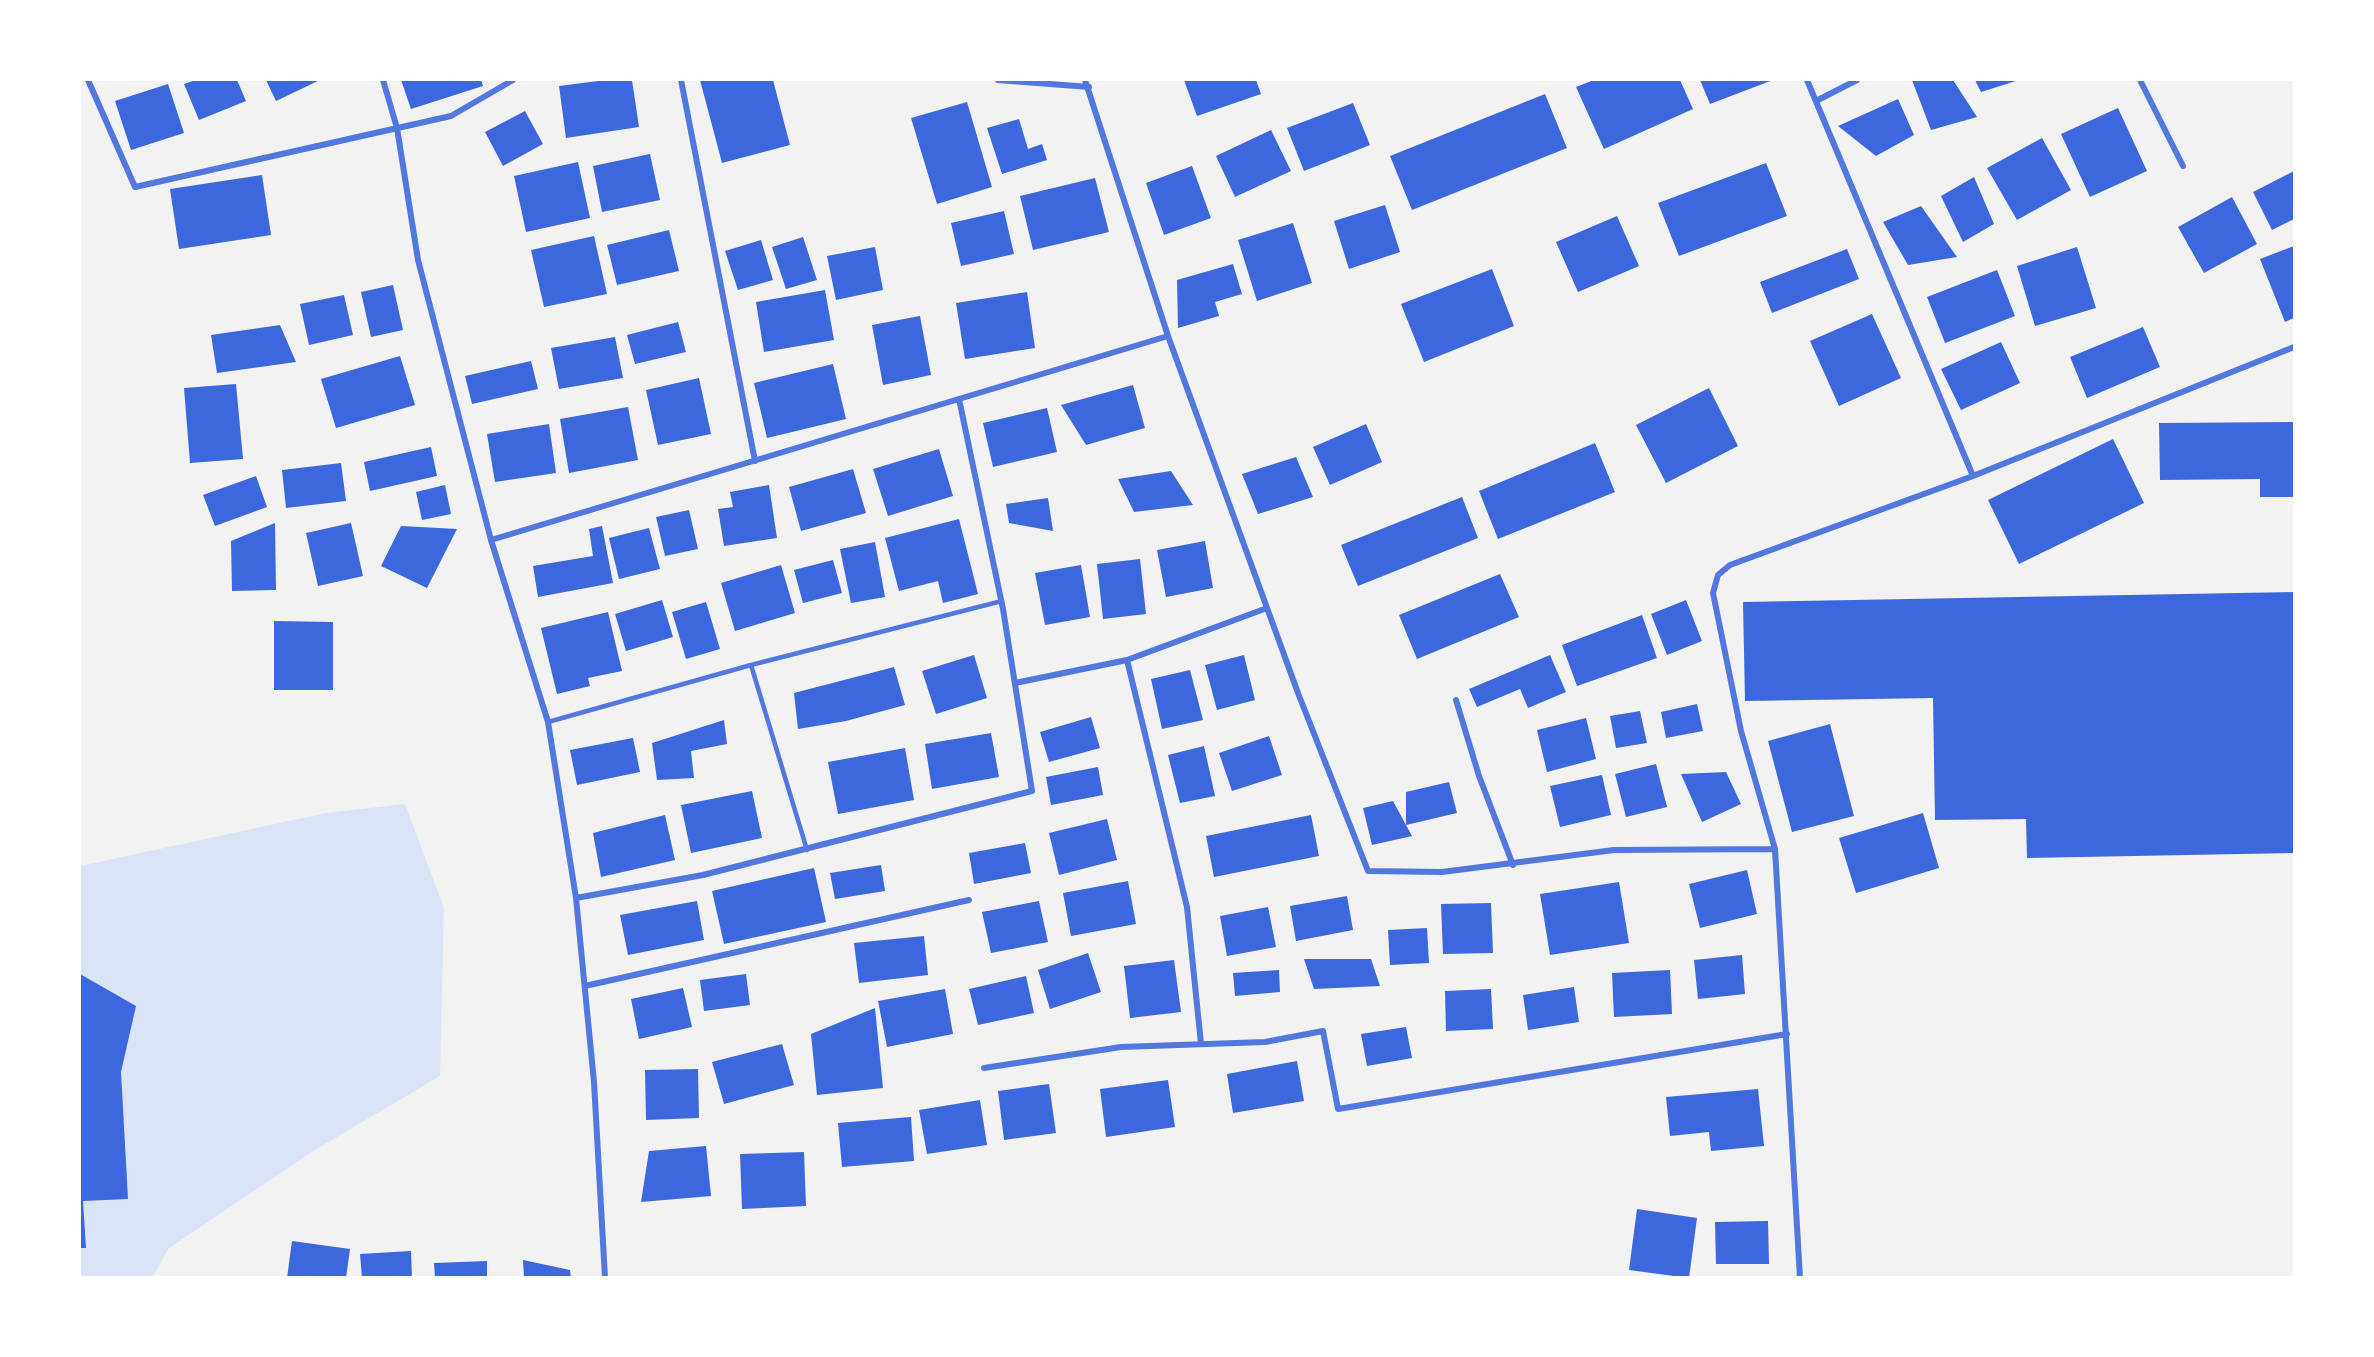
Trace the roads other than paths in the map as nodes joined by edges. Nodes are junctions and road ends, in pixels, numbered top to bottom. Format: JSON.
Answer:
{"nodes":[{"id":1,"x":88,"y":80,"type":"edge"},
{"id":2,"x":383,"y":80,"type":"edge"},
{"id":3,"x":513,"y":80,"type":"edge"},
{"id":4,"x":681,"y":80,"type":"edge"},
{"id":5,"x":998,"y":80,"type":"edge"},
{"id":6,"x":1085,"y":80,"type":"edge"},
{"id":7,"x":1807,"y":80,"type":"edge"},
{"id":8,"x":1857,"y":80,"type":"edge"},
{"id":9,"x":2140,"y":80,"type":"edge"},
{"id":10,"x":1089,"y":87,"type":"junction"},
{"id":11,"x":1816,"y":101,"type":"junction"},
{"id":12,"x":398,"y":128,"type":"junction"},
{"id":13,"x":2183,"y":166,"type":"dead end"},
{"id":14,"x":1168,"y":336,"type":"junction"},
{"id":15,"x":2295,"y":347,"type":"edge"},
{"id":16,"x":959,"y":399,"type":"junction"},
{"id":17,"x":755,"y":460,"type":"junction"},
{"id":18,"x":1973,"y":476,"type":"junction"},
{"id":19,"x":491,"y":540,"type":"junction"},
{"id":20,"x":1002,"y":601,"type":"junction"},
{"id":21,"x":1267,"y":608,"type":"junction"},
{"id":22,"x":1127,"y":660,"type":"junction"},
{"id":23,"x":751,"y":665,"type":"junction"},
{"id":24,"x":1015,"y":683,"type":"junction"},
{"id":25,"x":1456,"y":700,"type":"dead end"},
{"id":26,"x":548,"y":722,"type":"junction"},
{"id":27,"x":1775,"y":849,"type":"junction"},
{"id":28,"x":807,"y":851,"type":"junction"},
{"id":29,"x":1513,"y":865,"type":"junction"},
{"id":30,"x":576,"y":898,"type":"junction"},
{"id":31,"x":969,"y":900,"type":"dead end"},
{"id":32,"x":585,"y":986,"type":"junction"},
{"id":33,"x":1787,"y":1034,"type":"junction"},
{"id":34,"x":1202,"y":1044,"type":"junction"},
{"id":35,"x":984,"y":1068,"type":"dead end"},
{"id":36,"x":604,"y":1278,"type":"edge"},
{"id":37,"x":1800,"y":1278,"type":"edge"}],
"edges":[{"from":1,"to":12,"type":"street"},
{"from":2,"to":12,"type":"street"},
{"from":3,"to":12,"type":"street"},
{"from":4,"to":17,"type":"street"},
{"from":5,"to":10,"type":"street"},
{"from":6,"to":10,"type":"street"},
{"from":7,"to":11,"type":"street"},
{"from":8,"to":11,"type":"street"},
{"from":9,"to":13,"type":"street"},
{"from":10,"to":14,"type":"street"},
{"from":11,"to":18,"type":"street"},
{"from":12,"to":19,"type":"street"},
{"from":14,"to":16,"type":"street"},
{"from":14,"to":21,"type":"street"},
{"from":15,"to":18,"type":"street"},
{"from":16,"to":17,"type":"street"},
{"from":16,"to":20,"type":"street"},
{"from":17,"to":19,"type":"street"},
{"from":18,"to":27,"type":"street"},
{"from":19,"to":26,"type":"street"},
{"from":20,"to":23,"type":"lane"},
{"from":20,"to":24,"type":"street"},
{"from":21,"to":22,"type":"street"},
{"from":21,"to":29,"type":"street"},
{"from":22,"to":24,"type":"street"},
{"from":22,"to":34,"type":"street"},
{"from":23,"to":26,"type":"lane"},
{"from":23,"to":28,"type":"lane"},
{"from":24,"to":28,"type":"street"},
{"from":25,"to":29,"type":"street"},
{"from":26,"to":30,"type":"street"},
{"from":27,"to":29,"type":"street"},
{"from":27,"to":33,"type":"street"},
{"from":28,"to":30,"type":"street"},
{"from":30,"to":32,"type":"street"},
{"from":31,"to":32,"type":"street"},
{"from":32,"to":36,"type":"street"},
{"from":33,"to":34,"type":"street"},
{"from":33,"to":37,"type":"street"},
{"from":34,"to":35,"type":"street"}]}
